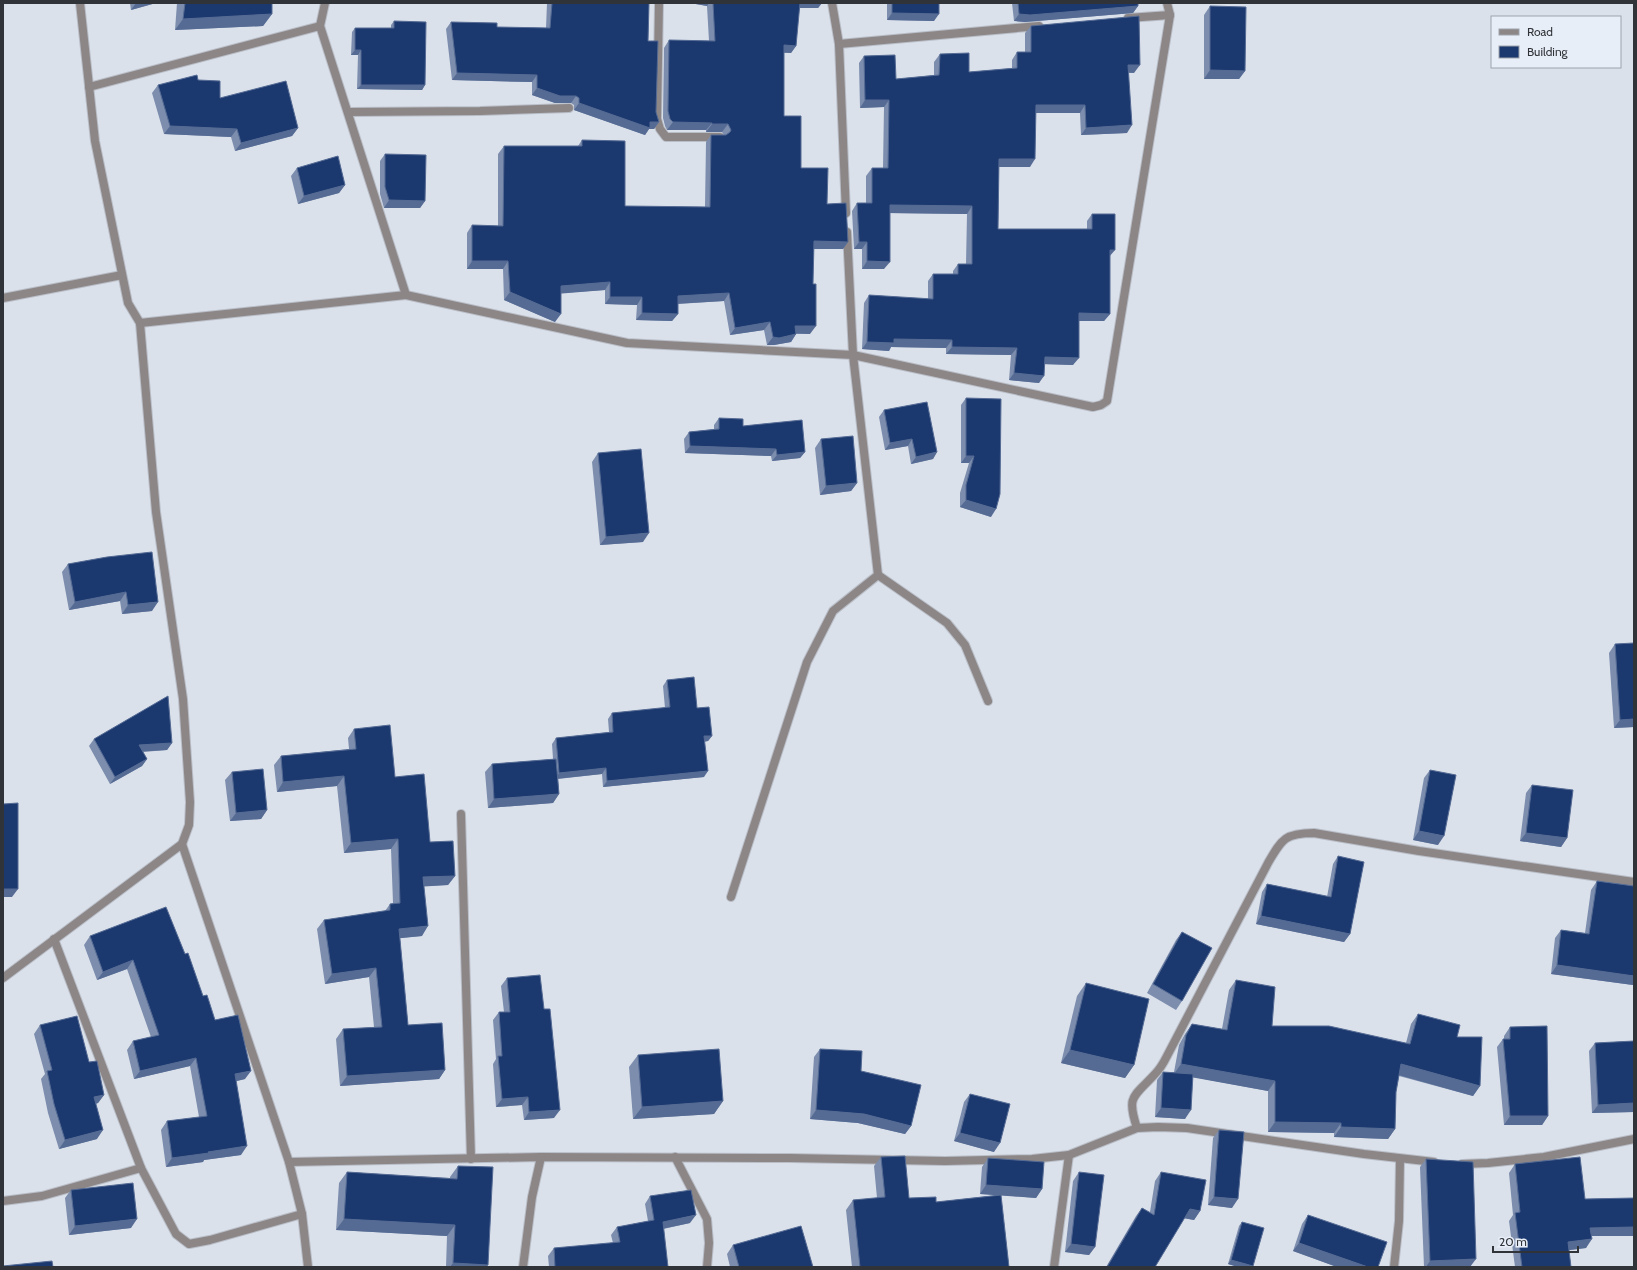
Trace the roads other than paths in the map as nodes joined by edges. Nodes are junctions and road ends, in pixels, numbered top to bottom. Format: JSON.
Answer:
{"nodes":[{"id":1,"x":80,"y":3,"type":"edge"},
{"id":2,"x":325,"y":3,"type":"edge"},
{"id":3,"x":659,"y":3,"type":"edge"},
{"id":4,"x":832,"y":3,"type":"edge"},
{"id":5,"x":1167,"y":3,"type":"edge"},
{"id":6,"x":1170,"y":14,"type":"junction"},
{"id":7,"x":1123,"y":19,"type":"edge"},
{"id":8,"x":320,"y":26,"type":"junction"},
{"id":9,"x":1044,"y":26,"type":"edge"},
{"id":10,"x":839,"y":44,"type":"junction"},
{"id":11,"x":89,"y":87,"type":"junction"},
{"id":12,"x":569,"y":108,"type":"edge"},
{"id":13,"x":348,"y":112,"type":"junction"},
{"id":14,"x":720,"y":137,"type":"edge"},
{"id":15,"x":122,"y":275,"type":"junction"},
{"id":16,"x":406,"y":294,"type":"junction"},
{"id":17,"x":3,"y":298,"type":"edge"},
{"id":18,"x":140,"y":323,"type":"junction"},
{"id":19,"x":853,"y":355,"type":"junction"},
{"id":20,"x":878,"y":575,"type":"junction"},
{"id":21,"x":988,"y":701,"type":"dead end"},
{"id":22,"x":461,"y":814,"type":"dead end"},
{"id":23,"x":182,"y":844,"type":"junction"},
{"id":24,"x":1634,"y":882,"type":"edge"},
{"id":25,"x":731,"y":897,"type":"dead end"},
{"id":26,"x":54,"y":939,"type":"junction"},
{"id":27,"x":3,"y":978,"type":"edge"},
{"id":28,"x":1137,"y":1128,"type":"junction"},
{"id":29,"x":1634,"y":1139,"type":"edge"},
{"id":30,"x":1069,"y":1155,"type":"junction"},
{"id":31,"x":540,"y":1157,"type":"junction"},
{"id":32,"x":675,"y":1157,"type":"junction"},
{"id":33,"x":471,"y":1159,"type":"junction"},
{"id":34,"x":1400,"y":1159,"type":"junction"},
{"id":35,"x":289,"y":1162,"type":"junction"},
{"id":36,"x":141,"y":1168,"type":"junction"},
{"id":37,"x":3,"y":1201,"type":"edge"},
{"id":38,"x":302,"y":1214,"type":"junction"},
{"id":39,"x":308,"y":1267,"type":"edge"},
{"id":40,"x":523,"y":1267,"type":"edge"},
{"id":41,"x":707,"y":1267,"type":"edge"},
{"id":42,"x":1054,"y":1267,"type":"edge"},
{"id":43,"x":1394,"y":1267,"type":"edge"}],
"edges":[{"from":1,"to":11,"type":"street"},
{"from":2,"to":8,"type":"street"},
{"from":3,"to":14,"type":"street"},
{"from":4,"to":10,"type":"street"},
{"from":5,"to":6,"type":"street"},
{"from":6,"to":7,"type":"street"},
{"from":6,"to":19,"type":"street"},
{"from":8,"to":11,"type":"street"},
{"from":8,"to":13,"type":"street"},
{"from":9,"to":10,"type":"street"},
{"from":10,"to":19,"type":"street"},
{"from":11,"to":15,"type":"street"},
{"from":12,"to":13,"type":"street"},
{"from":13,"to":16,"type":"street"},
{"from":15,"to":17,"type":"street"},
{"from":15,"to":18,"type":"street"},
{"from":16,"to":18,"type":"street"},
{"from":16,"to":19,"type":"street"},
{"from":18,"to":23,"type":"street"},
{"from":19,"to":20,"type":"street"},
{"from":20,"to":21,"type":"street"},
{"from":20,"to":25,"type":"street"},
{"from":22,"to":33,"type":"street"},
{"from":23,"to":26,"type":"street"},
{"from":23,"to":35,"type":"street"},
{"from":24,"to":28,"type":"street"},
{"from":26,"to":27,"type":"street"},
{"from":26,"to":36,"type":"street"},
{"from":28,"to":30,"type":"street"},
{"from":28,"to":34,"type":"street"},
{"from":29,"to":34,"type":"street"},
{"from":30,"to":32,"type":"street"},
{"from":30,"to":42,"type":"street"},
{"from":31,"to":32,"type":"street"},
{"from":31,"to":33,"type":"street"},
{"from":31,"to":40,"type":"street"},
{"from":32,"to":41,"type":"street"},
{"from":33,"to":35,"type":"street"},
{"from":34,"to":43,"type":"street"},
{"from":35,"to":38,"type":"street"},
{"from":36,"to":37,"type":"street"},
{"from":36,"to":38,"type":"street"},
{"from":38,"to":39,"type":"street"}]}
